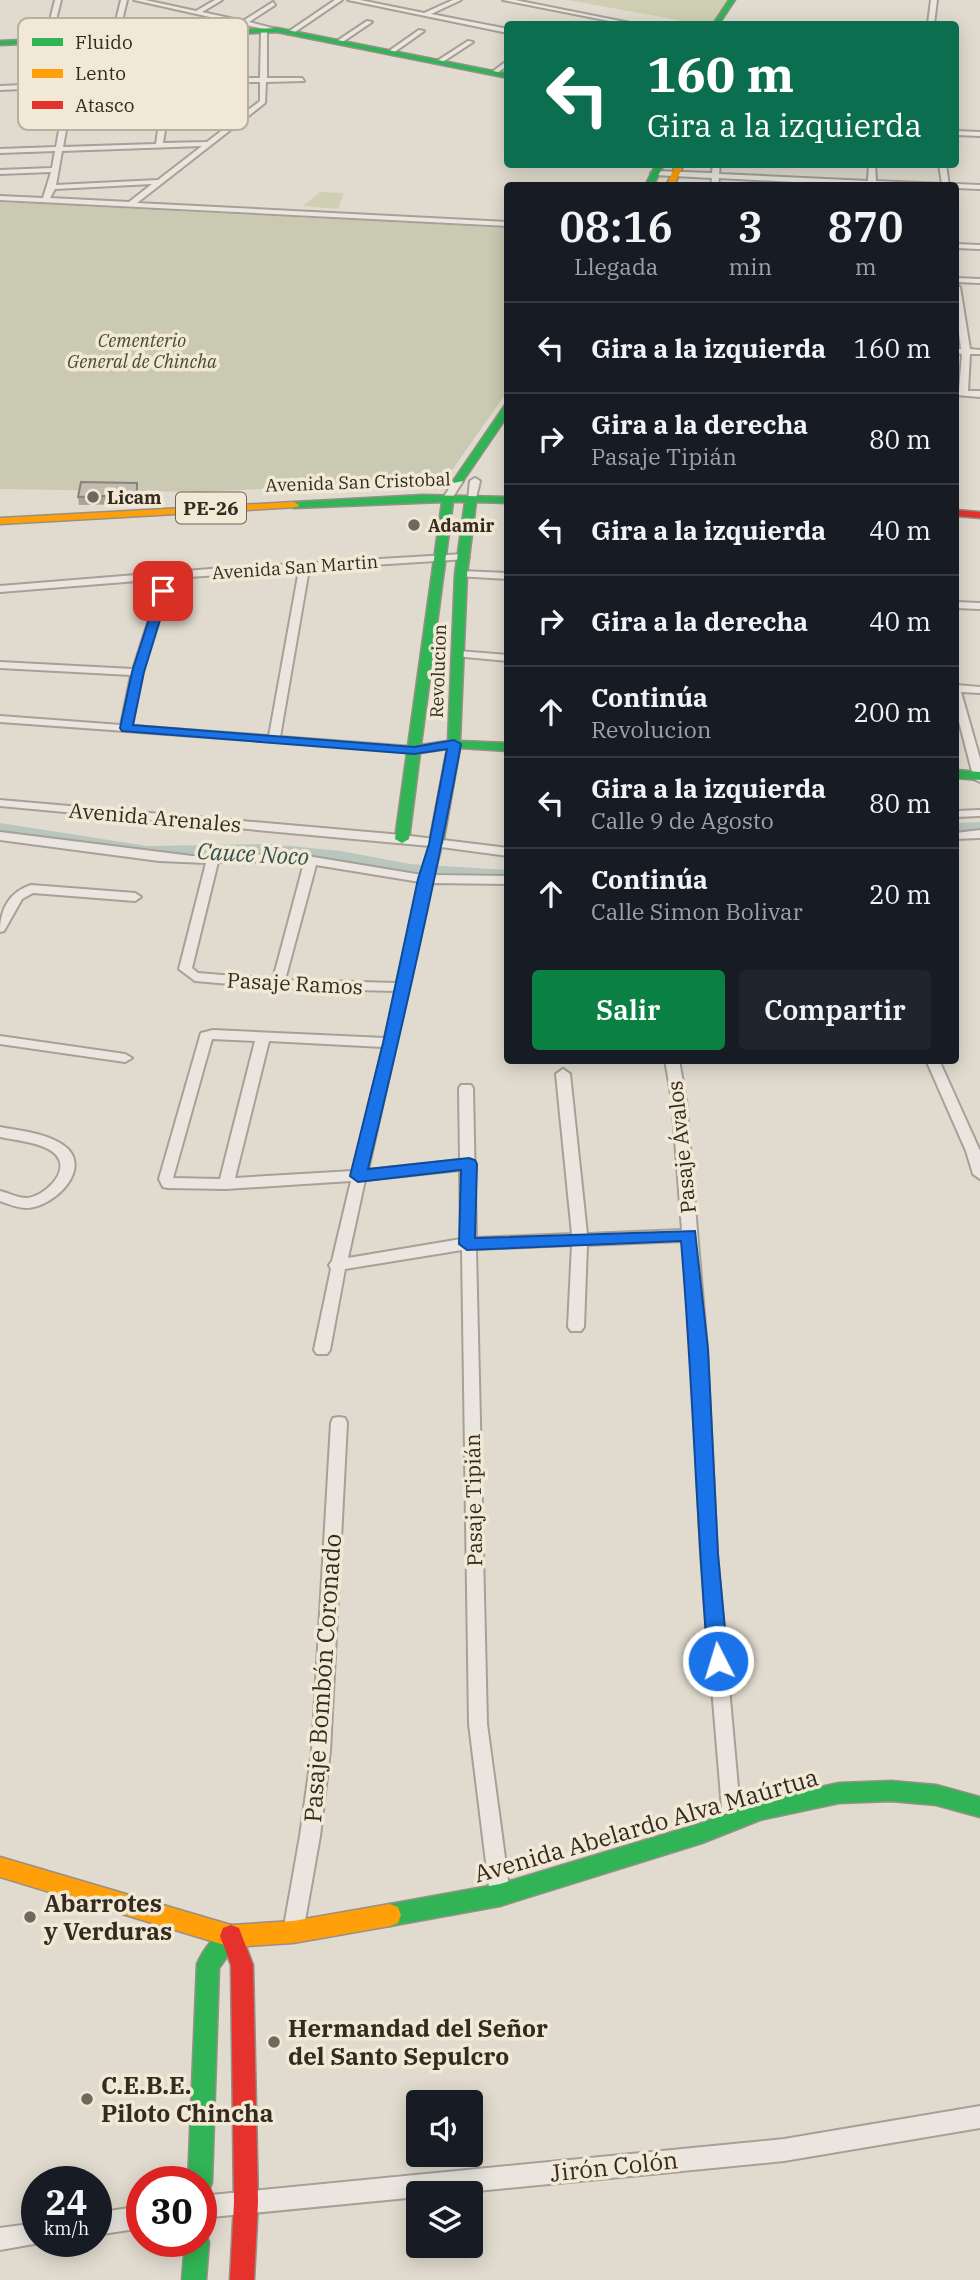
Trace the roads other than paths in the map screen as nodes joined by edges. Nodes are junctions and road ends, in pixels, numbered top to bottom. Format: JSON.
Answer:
{"nodes":[{"id":1,"x":58,"y":0,"type":"edge"},
{"id":2,"x":124,"y":0,"type":"edge"},
{"id":3,"x":137,"y":0,"type":"edge"},
{"id":4,"x":219,"y":0,"type":"edge"},
{"id":5,"x":339,"y":0,"type":"edge"},
{"id":6,"x":351,"y":0,"type":"edge"},
{"id":7,"x":458,"y":0,"type":"edge"},
{"id":8,"x":506,"y":0,"type":"edge"},
{"id":9,"x":732,"y":0,"type":"edge"},
{"id":10,"x":934,"y":0,"type":"edge"},
{"id":11,"x":152,"y":1,"type":"edge"},
{"id":12,"x":273,"y":4,"type":"dead end"},
{"id":13,"x":196,"y":13,"type":"junction"},
{"id":14,"x":571,"y":13,"type":"junction"},
{"id":15,"x":424,"y":15,"type":"junction"},
{"id":16,"x":54,"y":18,"type":"edge"},
{"id":17,"x":120,"y":18,"type":"edge"},
{"id":18,"x":220,"y":18,"type":"edge"},
{"id":19,"x":564,"y":19,"type":"dead end"},
{"id":20,"x":248,"y":21,"type":"edge"},
{"id":21,"x":615,"y":21,"type":"edge"},
{"id":22,"x":718,"y":21,"type":"edge"},
{"id":23,"x":931,"y":21,"type":"edge"},
{"id":24,"x":369,"y":22,"type":"dead end"},
{"id":25,"x":248,"y":24,"type":"edge"},
{"id":26,"x":504,"y":30,"type":"edge"},
{"id":27,"x":277,"y":31,"type":"junction"},
{"id":28,"x":421,"y":31,"type":"dead end"},
{"id":29,"x":248,"y":32,"type":"edge"},
{"id":30,"x":18,"y":42,"type":"edge"},
{"id":31,"x":340,"y":42,"type":"junction"},
{"id":32,"x":470,"y":42,"type":"dead end"},
{"id":33,"x":0,"y":43,"type":"edge"},
{"id":34,"x":391,"y":52,"type":"junction"},
{"id":35,"x":439,"y":62,"type":"junction"},
{"id":36,"x":500,"y":75,"type":"edge"},
{"id":37,"x":248,"y":80,"type":"edge"},
{"id":38,"x":265,"y":80,"type":"junction"},
{"id":39,"x":302,"y":80,"type":"dead end"},
{"id":40,"x":18,"y":87,"type":"edge"},
{"id":41,"x":0,"y":88,"type":"edge"},
{"id":42,"x":248,"y":113,"type":"edge"},
{"id":43,"x":63,"y":130,"type":"edge"},
{"id":44,"x":161,"y":130,"type":"edge"},
{"id":45,"x":224,"y":130,"type":"edge"},
{"id":46,"x":959,"y":133,"type":"edge"},
{"id":47,"x":980,"y":134,"type":"edge"},
{"id":48,"x":205,"y":144,"type":"junction"},
{"id":49,"x":159,"y":145,"type":"junction"},
{"id":50,"x":59,"y":149,"type":"junction"},
{"id":51,"x":0,"y":151,"type":"edge"},
{"id":52,"x":716,"y":168,"type":"edge"},
{"id":53,"x":53,"y":170,"type":"junction"},
{"id":54,"x":0,"y":172,"type":"edge"},
{"id":55,"x":655,"y":174,"type":"edge"},
{"id":56,"x":676,"y":175,"type":"edge"},
{"id":57,"x":715,"y":175,"type":"junction"},
{"id":58,"x":157,"y":182,"type":"junction"},
{"id":59,"x":714,"y":182,"type":"edge"},
{"id":60,"x":784,"y":182,"type":"edge"},
{"id":61,"x":959,"y":186,"type":"edge"},
{"id":62,"x":52,"y":187,"type":"junction"},
{"id":63,"x":980,"y":187,"type":"edge"},
{"id":64,"x":0,"y":198,"type":"edge"},
{"id":65,"x":46,"y":200,"type":"junction"},
{"id":66,"x":130,"y":205,"type":"junction"},
{"id":67,"x":504,"y":224,"type":"edge"},
{"id":68,"x":959,"y":246,"type":"edge"},
{"id":69,"x":980,"y":247,"type":"edge"},
{"id":70,"x":959,"y":280,"type":"edge"},
{"id":71,"x":980,"y":281,"type":"edge"},
{"id":72,"x":959,"y":307,"type":"edge"},
{"id":73,"x":959,"y":351,"type":"edge"},
{"id":74,"x":966,"y":351,"type":"junction"},
{"id":75,"x":980,"y":352,"type":"edge"},
{"id":76,"x":959,"y":393,"type":"edge"},
{"id":77,"x":980,"y":394,"type":"edge"},
{"id":78,"x":504,"y":414,"type":"edge"},
{"id":79,"x":504,"y":438,"type":"edge"},
{"id":80,"x":504,"y":488,"type":"edge"},
{"id":81,"x":463,"y":489,"type":"junction"},
{"id":82,"x":504,"y":499,"type":"edge"},
{"id":83,"x":959,"y":513,"type":"edge"},
{"id":84,"x":980,"y":515,"type":"edge"},
{"id":85,"x":0,"y":521,"type":"edge"},
{"id":86,"x":959,"y":527,"type":"edge"},
{"id":87,"x":980,"y":528,"type":"edge"},
{"id":88,"x":464,"y":557,"type":"junction"},
{"id":89,"x":440,"y":558,"type":"junction"},
{"id":90,"x":305,"y":566,"type":"junction"},
{"id":91,"x":461,"y":573,"type":"junction"},
{"id":92,"x":168,"y":575,"type":"junction"},
{"id":93,"x":504,"y":576,"type":"edge"},
{"id":94,"x":0,"y":589,"type":"edge"},
{"id":95,"x":959,"y":605,"type":"edge"},
{"id":96,"x":980,"y":606,"type":"edge"},
{"id":97,"x":458,"y":654,"type":"junction"},
{"id":98,"x":504,"y":658,"type":"edge"},
{"id":99,"x":0,"y":664,"type":"edge"},
{"id":100,"x":138,"y":672,"type":"junction"},
{"id":101,"x":959,"y":690,"type":"edge"},
{"id":102,"x":980,"y":690,"type":"edge"},
{"id":103,"x":959,"y":701,"type":"edge"},
{"id":104,"x":0,"y":719,"type":"edge"},
{"id":105,"x":126,"y":728,"type":"junction"},
{"id":106,"x":274,"y":740,"type":"junction"},
{"id":107,"x":504,"y":747,"type":"edge"},
{"id":108,"x":454,"y":749,"type":"junction"},
{"id":109,"x":414,"y":750,"type":"junction"},
{"id":110,"x":504,"y":757,"type":"edge"},
{"id":111,"x":959,"y":775,"type":"edge"},
{"id":112,"x":980,"y":779,"type":"edge"},
{"id":113,"x":959,"y":782,"type":"edge"},
{"id":114,"x":0,"y":803,"type":"edge"},
{"id":115,"x":980,"y":813,"type":"edge"},
{"id":116,"x":959,"y":814,"type":"edge"},
{"id":117,"x":980,"y":834,"type":"edge"},
{"id":118,"x":0,"y":836,"type":"edge"},
{"id":119,"x":959,"y":836,"type":"edge"},
{"id":120,"x":402,"y":839,"type":"junction"},
{"id":121,"x":436,"y":844,"type":"junction"},
{"id":122,"x":504,"y":852,"type":"edge"},
{"id":123,"x":213,"y":859,"type":"junction"},
{"id":124,"x":311,"y":861,"type":"junction"},
{"id":125,"x":426,"y":878,"type":"junction"},
{"id":126,"x":504,"y":880,"type":"edge"},
{"id":127,"x":135,"y":897,"type":"dead end"},
{"id":128,"x":0,"y":928,"type":"edge"},
{"id":129,"x":278,"y":984,"type":"junction"},
{"id":130,"x":402,"y":987,"type":"junction"},
{"id":131,"x":263,"y":1037,"type":"junction"},
{"id":132,"x":0,"y":1040,"type":"edge"},
{"id":133,"x":391,"y":1043,"type":"junction"},
{"id":134,"x":125,"y":1058,"type":"dead end"},
{"id":135,"x":672,"y":1064,"type":"edge"},
{"id":136,"x":934,"y":1064,"type":"edge"},
{"id":137,"x":562,"y":1074,"type":"dead end"},
{"id":138,"x":466,"y":1095,"type":"dead end"},
{"id":139,"x":0,"y":1132,"type":"edge"},
{"id":140,"x":976,"y":1150,"type":"edge"},
{"id":141,"x":469,"y":1164,"type":"junction"},
{"id":142,"x":980,"y":1174,"type":"edge"},
{"id":143,"x":358,"y":1176,"type":"junction"},
{"id":144,"x":226,"y":1184,"type":"junction"},
{"id":145,"x":0,"y":1196,"type":"edge"},
{"id":146,"x":689,"y":1235,"type":"junction"},
{"id":147,"x":580,"y":1238,"type":"junction"},
{"id":148,"x":467,"y":1244,"type":"junction"},
{"id":149,"x":336,"y":1265,"type":"junction"},
{"id":150,"x":576,"y":1327,"type":"dead end"},
{"id":151,"x":322,"y":1350,"type":"dead end"},
{"id":152,"x":339,"y":1423,"type":"dead end"},
{"id":153,"x":980,"y":1807,"type":"edge"},
{"id":154,"x":732,"y":1821,"type":"junction"},
{"id":155,"x":0,"y":1867,"type":"edge"},
{"id":156,"x":500,"y":1895,"type":"junction"},
{"id":157,"x":293,"y":1932,"type":"junction"},
{"id":158,"x":232,"y":1936,"type":"junction"},
{"id":159,"x":980,"y":2117,"type":"edge"},
{"id":160,"x":201,"y":2166,"type":"edge"},
{"id":161,"x":246,"y":2202,"type":"junction"},
{"id":162,"x":217,"y":2205,"type":"edge"},
{"id":163,"x":21,"y":2236,"type":"edge"},
{"id":164,"x":0,"y":2239,"type":"edge"},
{"id":165,"x":196,"y":2257,"type":"edge"},
{"id":166,"x":194,"y":2280,"type":"edge"},
{"id":167,"x":242,"y":2280,"type":"edge"}],
"edges":[{"from":1,"to":16,"type":"street"},
{"from":2,"to":17,"type":"street"},
{"from":3,"to":11,"type":"street"},
{"from":4,"to":13,"type":"street"},
{"from":5,"to":27,"type":"street"},
{"from":6,"to":15,"type":"street"},
{"from":7,"to":15,"type":"street"},
{"from":8,"to":14,"type":"street"},
{"from":9,"to":22,"type":"main road"},
{"from":10,"to":23,"type":"street"},
{"from":11,"to":13,"type":"street"},
{"from":12,"to":20,"type":"street"},
{"from":13,"to":18,"type":"street"},
{"from":14,"to":19,"type":"street"},
{"from":14,"to":21,"type":"street"},
{"from":15,"to":26,"type":"street"},
{"from":24,"to":31,"type":"street"},
{"from":25,"to":27,"type":"street"},
{"from":27,"to":29,"type":"main road"},
{"from":27,"to":31,"type":"main road"},
{"from":27,"to":38,"type":"street"},
{"from":28,"to":34,"type":"street"},
{"from":30,"to":33,"type":"main road"},
{"from":31,"to":34,"type":"main road"},
{"from":32,"to":35,"type":"street"},
{"from":34,"to":35,"type":"main road"},
{"from":35,"to":36,"type":"main road"},
{"from":37,"to":38,"type":"street"},
{"from":38,"to":39,"type":"street"},
{"from":38,"to":42,"type":"street"},
{"from":40,"to":41,"type":"street"},
{"from":43,"to":50,"type":"street"},
{"from":44,"to":49,"type":"street"},
{"from":45,"to":48,"type":"street"},
{"from":46,"to":47,"type":"street"},
{"from":48,"to":49,"type":"street"},
{"from":48,"to":58,"type":"street"},
{"from":49,"to":50,"type":"street"},
{"from":50,"to":51,"type":"street"},
{"from":50,"to":53,"type":"street"},
{"from":52,"to":57,"type":"street"},
{"from":53,"to":54,"type":"street"},
{"from":53,"to":62,"type":"street"},
{"from":55,"to":56,"type":"street"},
{"from":56,"to":57,"type":"street"},
{"from":57,"to":59,"type":"street"},
{"from":57,"to":60,"type":"street"},
{"from":58,"to":62,"type":"street"},
{"from":58,"to":66,"type":"street"},
{"from":61,"to":63,"type":"street"},
{"from":62,"to":65,"type":"street"},
{"from":64,"to":65,"type":"street"},
{"from":65,"to":66,"type":"street"},
{"from":66,"to":67,"type":"street"},
{"from":68,"to":69,"type":"street"},
{"from":70,"to":71,"type":"street"},
{"from":72,"to":74,"type":"street"},
{"from":73,"to":74,"type":"street"},
{"from":74,"to":75,"type":"street"},
{"from":74,"to":76,"type":"street"},
{"from":76,"to":77,"type":"street"},
{"from":78,"to":81,"type":"main road"},
{"from":79,"to":81,"type":"main road"},
{"from":80,"to":81,"type":"main road"},
{"from":81,"to":82,"type":"main road","name":"Avenida San Cristobal","number":"PE-26"},
{"from":81,"to":85,"type":"main road","name":"Avenida San Cristobal","number":"PE-26"},
{"from":81,"to":88,"type":"main road","name":"Revolucion"},
{"from":81,"to":89,"type":"main road","name":"Revolucion"},
{"from":83,"to":84,"type":"main road"},
{"from":86,"to":87,"type":"main road"},
{"from":88,"to":89,"type":"street","name":"Avenida San Martin"},
{"from":88,"to":91,"type":"main road","name":"Revolucion"},
{"from":89,"to":90,"type":"street","name":"Avenida San Martin"},
{"from":89,"to":109,"type":"main road","name":"Revolucion"},
{"from":90,"to":92,"type":"street","name":"Avenida San Martin"},
{"from":90,"to":106,"type":"street"},
{"from":91,"to":93,"type":"street"},
{"from":91,"to":97,"type":"main road","name":"Revolucion"},
{"from":92,"to":94,"type":"street","name":"Avenida San Martin"},
{"from":92,"to":100,"type":"street"},
{"from":95,"to":96,"type":"street"},
{"from":97,"to":98,"type":"street"},
{"from":97,"to":108,"type":"main road","name":"Revolucion"},
{"from":99,"to":100,"type":"street"},
{"from":100,"to":105,"type":"street"},
{"from":101,"to":102,"type":"street"},
{"from":103,"to":112,"type":"street"},
{"from":104,"to":105,"type":"street"},
{"from":105,"to":106,"type":"street"},
{"from":106,"to":109,"type":"street"},
{"from":107,"to":108,"type":"main road"},
{"from":108,"to":109,"type":"main road"},
{"from":108,"to":110,"type":"main road"},
{"from":108,"to":121,"type":"main road","name":"Revolucion"},
{"from":109,"to":120,"type":"main road","name":"Revolucion"},
{"from":111,"to":112,"type":"main road"},
{"from":112,"to":113,"type":"main road"},
{"from":114,"to":120,"type":"street","name":"Avenida Arenales"},
{"from":115,"to":116,"type":"street"},
{"from":117,"to":119,"type":"street"},
{"from":118,"to":123,"type":"street","name":"Avenida Arenales"},
{"from":120,"to":121,"type":"street","name":"Avenida Arenales"},
{"from":121,"to":122,"type":"street","name":"Avenida Arenales"},
{"from":121,"to":125,"type":"street"},
{"from":123,"to":124,"type":"street","name":"Avenida Arenales"},
{"from":123,"to":129,"type":"street","name":"Pasaje Ramos"},
{"from":124,"to":125,"type":"street","name":"Avenida Arenales"},
{"from":124,"to":129,"type":"street"},
{"from":125,"to":126,"type":"street","name":"Avenida Arenales"},
{"from":125,"to":130,"type":"street"},
{"from":127,"to":128,"type":"street"},
{"from":129,"to":130,"type":"street","name":"Pasaje Ramos"},
{"from":130,"to":133,"type":"street"},
{"from":131,"to":133,"type":"street"},
{"from":131,"to":144,"type":"street"},
{"from":131,"to":144,"type":"street"},
{"from":132,"to":134,"type":"street"},
{"from":133,"to":143,"type":"street"},
{"from":135,"to":146,"type":"street","name":"Pasaje Ávalos"},
{"from":136,"to":140,"type":"street"},
{"from":137,"to":147,"type":"street"},
{"from":138,"to":141,"type":"street","name":"Pasaje Tipián"},
{"from":139,"to":145,"type":"street"},
{"from":140,"to":142,"type":"street"},
{"from":141,"to":143,"type":"street"},
{"from":141,"to":148,"type":"street","name":"Pasaje Tipián"},
{"from":143,"to":144,"type":"street"},
{"from":143,"to":149,"type":"street"},
{"from":146,"to":147,"type":"street"},
{"from":146,"to":154,"type":"street","name":"Pasaje Ávalos"},
{"from":147,"to":148,"type":"street"},
{"from":147,"to":150,"type":"street"},
{"from":148,"to":149,"type":"street"},
{"from":148,"to":156,"type":"street","name":"Pasaje Tipián"},
{"from":149,"to":151,"type":"street"},
{"from":152,"to":157,"type":"street","name":"Pasaje Bombón Coronado"},
{"from":153,"to":154,"type":"main road","name":"Avenida Abelardo Alva Maúrtua"},
{"from":154,"to":156,"type":"main road","name":"Avenida Abelardo Alva Maúrtua"},
{"from":155,"to":158,"type":"main road","name":"Avenida Abelardo Alva Maúrtua"},
{"from":156,"to":157,"type":"main road","name":"Avenida Abelardo Alva Maúrtua"},
{"from":157,"to":158,"type":"main road","name":"Avenida Abelardo Alva Maúrtua"},
{"from":158,"to":160,"type":"main road"},
{"from":158,"to":161,"type":"main road"},
{"from":159,"to":161,"type":"street","name":"Jirón Colón"},
{"from":161,"to":162,"type":"street","name":"Jirón Colón"},
{"from":161,"to":167,"type":"main road"},
{"from":163,"to":164,"type":"street"},
{"from":165,"to":166,"type":"main road"}]}
